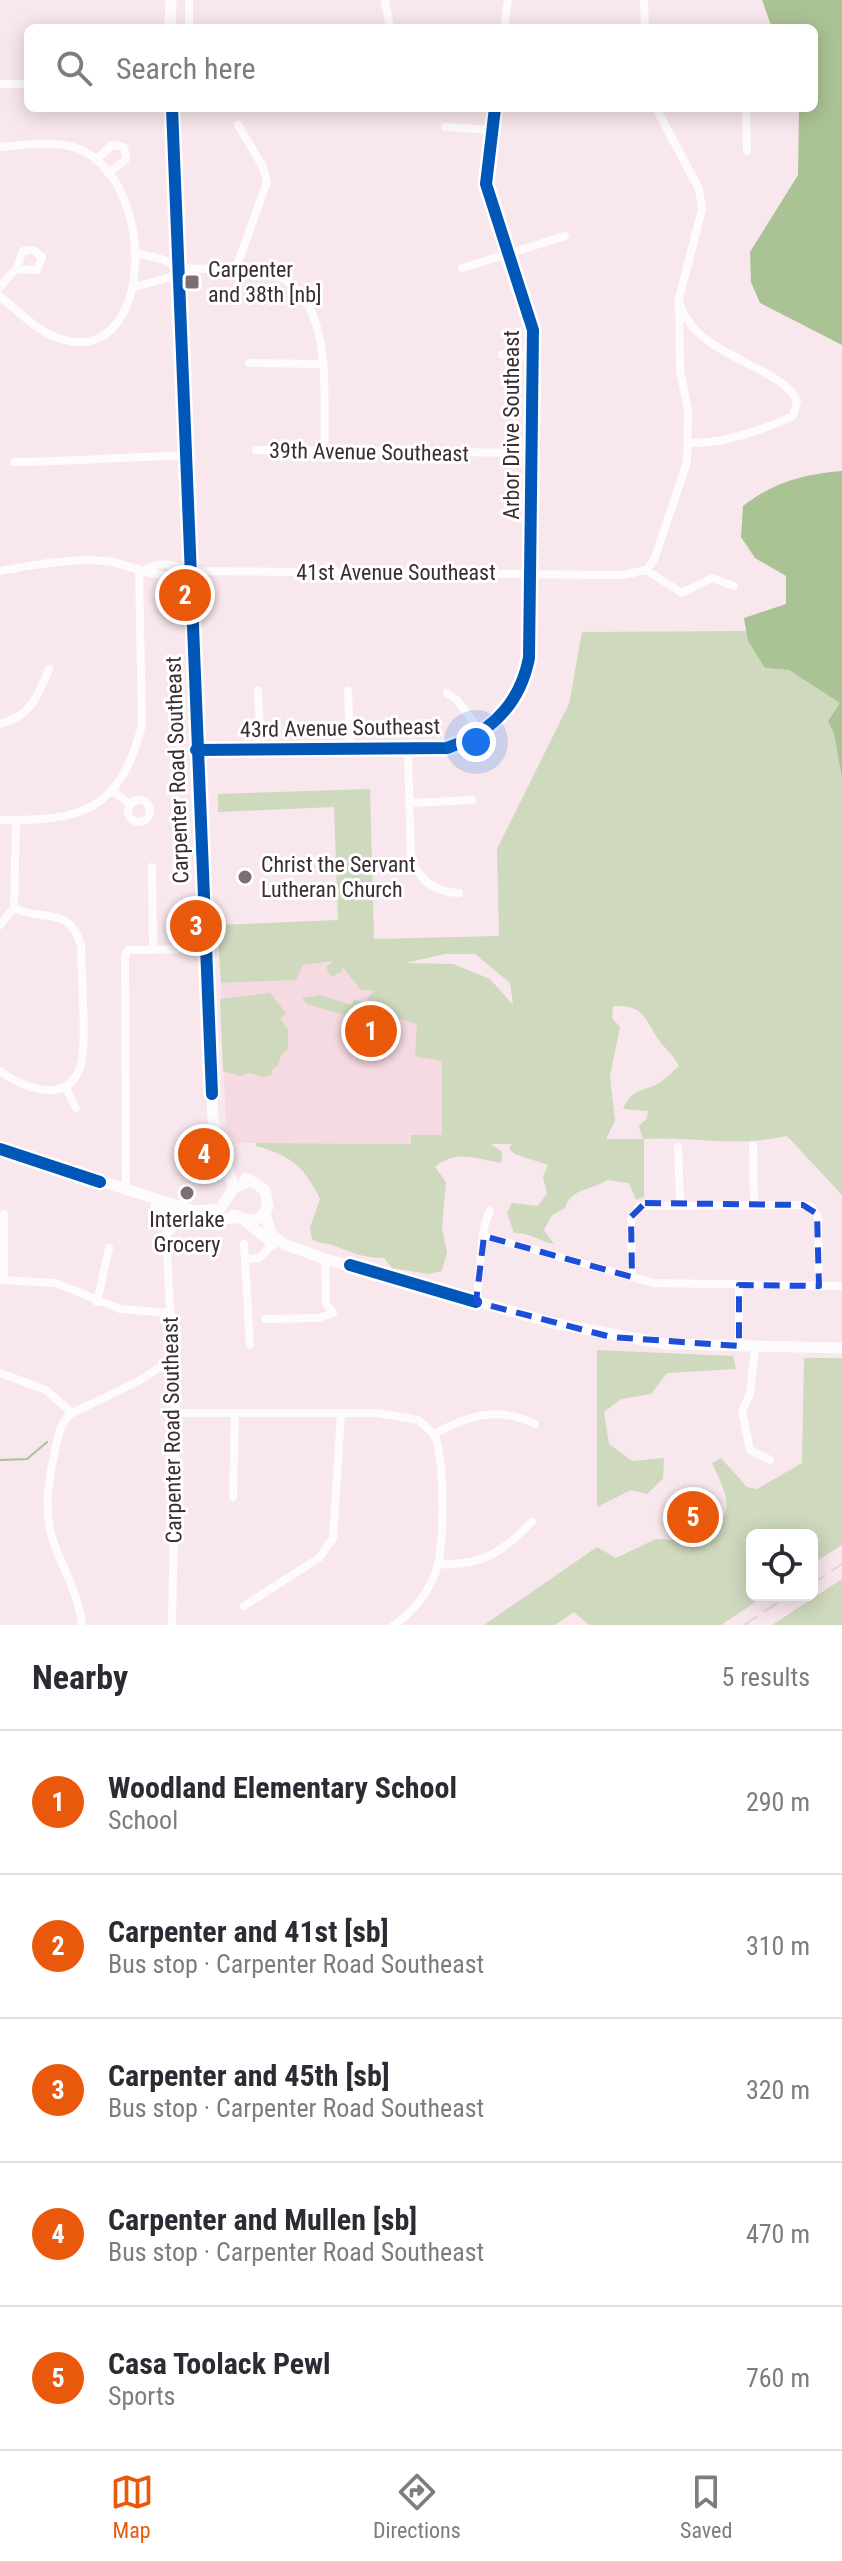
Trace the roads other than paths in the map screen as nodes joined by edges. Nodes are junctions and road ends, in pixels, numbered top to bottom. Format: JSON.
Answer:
{"nodes":[{"id":1,"x":171,"y":0,"type":"edge"},
{"id":2,"x":189,"y":0,"type":"edge"},
{"id":3,"x":385,"y":0,"type":"edge"},
{"id":4,"x":508,"y":0,"type":"edge"},
{"id":5,"x":644,"y":0,"type":"edge"},
{"id":6,"x":170,"y":24,"type":"edge"},
{"id":7,"x":189,"y":24,"type":"edge"},
{"id":8,"x":389,"y":24,"type":"edge"},
{"id":9,"x":505,"y":24,"type":"edge"},
{"id":10,"x":645,"y":24,"type":"edge"},
{"id":11,"x":0,"y":84,"type":"edge"},
{"id":12,"x":24,"y":84,"type":"edge"},
{"id":13,"x":172,"y":112,"type":"edge"},
{"id":14,"x":495,"y":112,"type":"edge"},
{"id":15,"x":658,"y":112,"type":"edge"},
{"id":16,"x":746,"y":112,"type":"edge"},
{"id":17,"x":238,"y":125,"type":"dead end"},
{"id":18,"x":445,"y":127,"type":"dead end"},
{"id":19,"x":493,"y":130,"type":"junction"},
{"id":20,"x":0,"y":147,"type":"edge"},
{"id":21,"x":747,"y":151,"type":"dead end"},
{"id":22,"x":96,"y":160,"type":"junction"},
{"id":23,"x":108,"y":174,"type":"junction"},
{"id":24,"x":565,"y":236,"type":"dead end"},
{"id":25,"x":507,"y":252,"type":"junction"},
{"id":26,"x":134,"y":253,"type":"junction"},
{"id":27,"x":178,"y":268,"type":"junction"},
{"id":28,"x":236,"y":268,"type":"junction"},
{"id":29,"x":462,"y":268,"type":"dead end"},
{"id":30,"x":16,"y":269,"type":"dead end"},
{"id":31,"x":0,"y":287,"type":"edge"},
{"id":32,"x":134,"y":287,"type":"junction"},
{"id":33,"x":0,"y":296,"type":"edge"},
{"id":34,"x":680,"y":302,"type":"junction"},
{"id":35,"x":502,"y":355,"type":"dead end"},
{"id":36,"x":532,"y":356,"type":"junction"},
{"id":37,"x":249,"y":363,"type":"dead end"},
{"id":38,"x":321,"y":364,"type":"junction"},
{"id":39,"x":689,"y":443,"type":"junction"},
{"id":40,"x":256,"y":450,"type":"dead end"},
{"id":41,"x":325,"y":451,"type":"junction"},
{"id":42,"x":531,"y":453,"type":"junction"},
{"id":43,"x":185,"y":456,"type":"junction"},
{"id":44,"x":14,"y":462,"type":"dead end"},
{"id":45,"x":142,"y":570,"type":"junction"},
{"id":46,"x":646,"y":570,"type":"junction"},
{"id":47,"x":0,"y":571,"type":"edge"},
{"id":48,"x":189,"y":571,"type":"junction"},
{"id":49,"x":530,"y":573,"type":"junction"},
{"id":50,"x":734,"y":586,"type":"dead end"},
{"id":51,"x":49,"y":669,"type":"dead end"},
{"id":52,"x":258,"y":691,"type":"dead end"},
{"id":53,"x":348,"y":691,"type":"dead end"},
{"id":54,"x":447,"y":693,"type":"dead end"},
{"id":55,"x":0,"y":724,"type":"edge"},
{"id":56,"x":481,"y":732,"type":"junction"},
{"id":57,"x":196,"y":750,"type":"junction"},
{"id":58,"x":261,"y":750,"type":"junction"},
{"id":59,"x":350,"y":750,"type":"junction"},
{"id":60,"x":408,"y":750,"type":"junction"},
{"id":61,"x":111,"y":790,"type":"junction"},
{"id":62,"x":472,"y":800,"type":"dead end"},
{"id":63,"x":410,"y":803,"type":"junction"},
{"id":64,"x":130,"y":804,"type":"dead end"},
{"id":65,"x":0,"y":820,"type":"edge"},
{"id":66,"x":16,"y":820,"type":"junction"},
{"id":67,"x":152,"y":867,"type":"dead end"},
{"id":68,"x":459,"y":893,"type":"dead end"},
{"id":69,"x":14,"y":908,"type":"junction"},
{"id":70,"x":0,"y":925,"type":"edge"},
{"id":71,"x":153,"y":949,"type":"junction"},
{"id":72,"x":204,"y":949,"type":"junction"},
{"id":73,"x":0,"y":1071,"type":"edge"},
{"id":74,"x":65,"y":1087,"type":"junction"},
{"id":75,"x":76,"y":1108,"type":"dead end"},
{"id":76,"x":753,"y":1146,"type":"dead end"},
{"id":77,"x":678,"y":1147,"type":"dead end"},
{"id":78,"x":0,"y":1149,"type":"edge"},
{"id":79,"x":226,"y":1160,"type":"junction"},
{"id":80,"x":250,"y":1181,"type":"junction"},
{"id":81,"x":100,"y":1182,"type":"junction"},
{"id":82,"x":126,"y":1188,"type":"junction"},
{"id":83,"x":231,"y":1192,"type":"junction"},
{"id":84,"x":680,"y":1203,"type":"junction"},
{"id":85,"x":754,"y":1204,"type":"junction"},
{"id":86,"x":171,"y":1211,"type":"junction"},
{"id":87,"x":490,"y":1211,"type":"dead end"},
{"id":88,"x":265,"y":1213,"type":"junction"},
{"id":89,"x":4,"y":1214,"type":"dead end"},
{"id":90,"x":190,"y":1214,"type":"junction"},
{"id":91,"x":242,"y":1220,"type":"junction"},
{"id":92,"x":166,"y":1235,"type":"junction"},
{"id":93,"x":484,"y":1236,"type":"junction"},
{"id":94,"x":244,"y":1244,"type":"dead end"},
{"id":95,"x":273,"y":1244,"type":"junction"},
{"id":96,"x":109,"y":1248,"type":"dead end"},
{"id":97,"x":246,"y":1259,"type":"junction"},
{"id":98,"x":324,"y":1259,"type":"junction"},
{"id":99,"x":632,"y":1277,"type":"junction"},
{"id":100,"x":2,"y":1280,"type":"edge"},
{"id":101,"x":739,"y":1285,"type":"junction"},
{"id":102,"x":819,"y":1286,"type":"junction"},
{"id":103,"x":842,"y":1286,"type":"edge"},
{"id":104,"x":97,"y":1302,"type":"junction"},
{"id":105,"x":476,"y":1302,"type":"junction"},
{"id":106,"x":170,"y":1313,"type":"junction"},
{"id":107,"x":265,"y":1319,"type":"dead end"},
{"id":108,"x":250,"y":1345,"type":"dead end"},
{"id":109,"x":739,"y":1346,"type":"junction"},
{"id":110,"x":755,"y":1346,"type":"junction"},
{"id":111,"x":842,"y":1348,"type":"edge"},
{"id":112,"x":171,"y":1360,"type":"junction"},
{"id":113,"x":0,"y":1373,"type":"edge"},
{"id":114,"x":72,"y":1413,"type":"junction"},
{"id":115,"x":176,"y":1413,"type":"junction"},
{"id":116,"x":341,"y":1413,"type":"junction"},
{"id":117,"x":235,"y":1414,"type":"junction"},
{"id":118,"x":535,"y":1424,"type":"dead end"},
{"id":119,"x":434,"y":1434,"type":"junction"},
{"id":120,"x":770,"y":1460,"type":"dead end"},
{"id":121,"x":233,"y":1497,"type":"dead end"},
{"id":122,"x":532,"y":1522,"type":"dead end"},
{"id":123,"x":438,"y":1564,"type":"junction"},
{"id":124,"x":244,"y":1606,"type":"dead end"},
{"id":125,"x":82,"y":1625,"type":"edge"},
{"id":126,"x":172,"y":1625,"type":"edge"},
{"id":127,"x":394,"y":1625,"type":"edge"}],
"edges":[{"from":1,"to":6,"type":"street"},
{"from":2,"to":7,"type":"street"},
{"from":3,"to":8,"type":"street"},
{"from":4,"to":9,"type":"street"},
{"from":5,"to":10,"type":"street"},
{"from":11,"to":12,"type":"street"},
{"from":13,"to":27,"type":"street","name":"Carpenter Road Southeast"},
{"from":14,"to":19,"type":"street","name":"Arbor Drive Southeast"},
{"from":15,"to":34,"type":"street"},
{"from":16,"to":21,"type":"street"},
{"from":17,"to":28,"type":"street"},
{"from":18,"to":19,"type":"street"},
{"from":19,"to":25,"type":"street","name":"Arbor Drive Southeast"},
{"from":20,"to":22,"type":"street"},
{"from":22,"to":23,"type":"street"},
{"from":22,"to":23,"type":"street"},
{"from":23,"to":26,"type":"street"},
{"from":24,"to":25,"type":"street"},
{"from":25,"to":29,"type":"street"},
{"from":25,"to":36,"type":"street","name":"Arbor Drive Southeast"},
{"from":26,"to":27,"type":"street"},
{"from":26,"to":32,"type":"street"},
{"from":27,"to":28,"type":"street"},
{"from":27,"to":32,"type":"street"},
{"from":27,"to":43,"type":"street","name":"Carpenter Road Southeast"},
{"from":28,"to":38,"type":"street"},
{"from":30,"to":31,"type":"street"},
{"from":32,"to":33,"type":"street"},
{"from":34,"to":39,"type":"street"},
{"from":34,"to":39,"type":"street"},
{"from":35,"to":36,"type":"street"},
{"from":36,"to":42,"type":"street","name":"Arbor Drive Southeast"},
{"from":37,"to":38,"type":"street"},
{"from":38,"to":41,"type":"street"},
{"from":39,"to":46,"type":"street"},
{"from":40,"to":41,"type":"street","name":"39th Avenue Southeast"},
{"from":41,"to":42,"type":"street","name":"39th Avenue Southeast"},
{"from":42,"to":49,"type":"street","name":"Arbor Drive Southeast"},
{"from":43,"to":44,"type":"street"},
{"from":43,"to":48,"type":"street","name":"Carpenter Road Southeast"},
{"from":45,"to":47,"type":"street","name":"41st Avenue Southeast"},
{"from":45,"to":48,"type":"street","name":"41st Avenue Southeast"},
{"from":45,"to":61,"type":"street"},
{"from":46,"to":49,"type":"street","name":"41st Avenue Southeast"},
{"from":46,"to":50,"type":"street"},
{"from":48,"to":49,"type":"street","name":"41st Avenue Southeast"},
{"from":48,"to":57,"type":"street","name":"Carpenter Road Southeast"},
{"from":49,"to":56,"type":"street","name":"Arbor Drive Southeast"},
{"from":51,"to":55,"type":"street"},
{"from":52,"to":58,"type":"street"},
{"from":53,"to":59,"type":"street"},
{"from":54,"to":56,"type":"street"},
{"from":56,"to":60,"type":"street","name":"43rd Avenue Southeast"},
{"from":57,"to":58,"type":"street","name":"43rd Avenue Southeast"},
{"from":57,"to":72,"type":"street","name":"Carpenter Road Southeast"},
{"from":58,"to":59,"type":"street","name":"43rd Avenue Southeast"},
{"from":59,"to":60,"type":"street","name":"43rd Avenue Southeast"},
{"from":60,"to":63,"type":"street"},
{"from":61,"to":64,"type":"street"},
{"from":61,"to":66,"type":"street"},
{"from":62,"to":63,"type":"street"},
{"from":63,"to":68,"type":"street"},
{"from":65,"to":66,"type":"street"},
{"from":66,"to":69,"type":"street"},
{"from":67,"to":71,"type":"street"},
{"from":69,"to":70,"type":"street"},
{"from":69,"to":74,"type":"street"},
{"from":71,"to":72,"type":"street"},
{"from":71,"to":82,"type":"street"},
{"from":72,"to":79,"type":"street","name":"Carpenter Road Southeast"},
{"from":73,"to":74,"type":"street"},
{"from":74,"to":75,"type":"street"},
{"from":76,"to":85,"type":"street"},
{"from":77,"to":84,"type":"street"},
{"from":78,"to":81,"type":"street"},
{"from":79,"to":80,"type":"street","name":"Carpenter Road Southeast"},
{"from":79,"to":83,"type":"street","name":"Carpenter Road Southeast"},
{"from":80,"to":83,"type":"street"},
{"from":80,"to":88,"type":"street"},
{"from":81,"to":82,"type":"street"},
{"from":81,"to":86,"type":"street"},
{"from":82,"to":90,"type":"street"},
{"from":83,"to":90,"type":"street"},
{"from":83,"to":91,"type":"street"},
{"from":84,"to":85,"type":"street"},
{"from":84,"to":99,"type":"street"},
{"from":85,"to":102,"type":"street"},
{"from":86,"to":90,"type":"street"},
{"from":86,"to":92,"type":"street","name":"Carpenter Road Southeast"},
{"from":87,"to":93,"type":"street"},
{"from":88,"to":91,"type":"street"},
{"from":88,"to":98,"type":"street"},
{"from":89,"to":100,"type":"street"},
{"from":90,"to":91,"type":"street"},
{"from":90,"to":92,"type":"street"},
{"from":91,"to":95,"type":"street"},
{"from":92,"to":106,"type":"street","name":"Carpenter Road Southeast"},
{"from":93,"to":99,"type":"street"},
{"from":93,"to":105,"type":"street"},
{"from":94,"to":97,"type":"street"},
{"from":95,"to":97,"type":"street"},
{"from":95,"to":98,"type":"street"},
{"from":96,"to":104,"type":"street"},
{"from":97,"to":108,"type":"street"},
{"from":98,"to":105,"type":"street"},
{"from":98,"to":107,"type":"street"},
{"from":99,"to":101,"type":"street"},
{"from":100,"to":104,"type":"street"},
{"from":101,"to":102,"type":"street"},
{"from":101,"to":109,"type":"street"},
{"from":102,"to":103,"type":"street"},
{"from":104,"to":106,"type":"street"},
{"from":105,"to":109,"type":"street"},
{"from":106,"to":112,"type":"street","name":"Carpenter Road Southeast"},
{"from":109,"to":110,"type":"street"},
{"from":110,"to":111,"type":"street"},
{"from":110,"to":120,"type":"street"},
{"from":112,"to":114,"type":"street"},
{"from":112,"to":115,"type":"street","name":"Carpenter Road Southeast"},
{"from":113,"to":114,"type":"street"},
{"from":114,"to":125,"type":"street"},
{"from":115,"to":117,"type":"street"},
{"from":115,"to":126,"type":"street","name":"Carpenter Road Southeast"},
{"from":116,"to":117,"type":"street"},
{"from":116,"to":119,"type":"street"},
{"from":116,"to":124,"type":"street"},
{"from":117,"to":121,"type":"street"},
{"from":118,"to":119,"type":"street"},
{"from":119,"to":123,"type":"street"},
{"from":122,"to":123,"type":"street"},
{"from":123,"to":127,"type":"street"}]}
